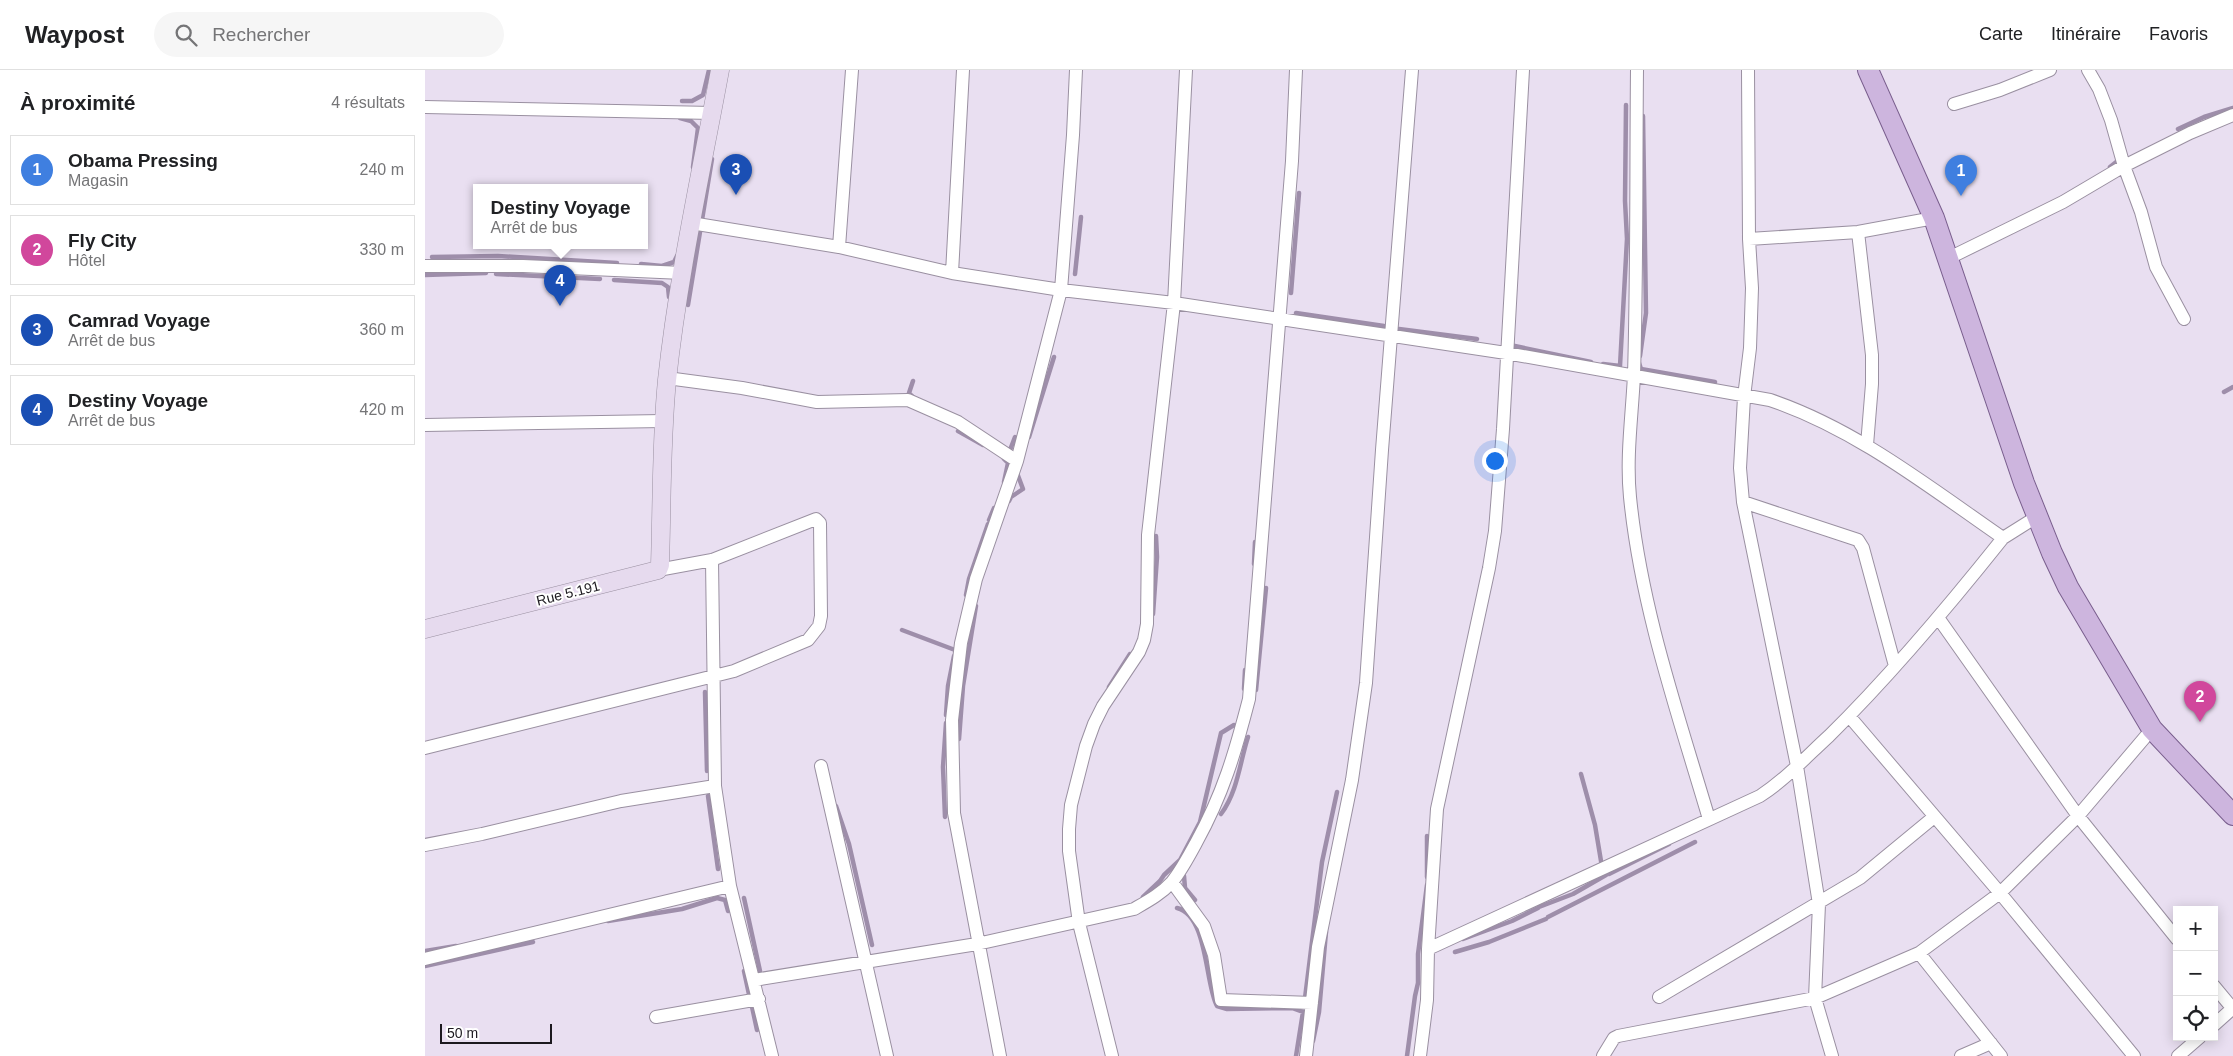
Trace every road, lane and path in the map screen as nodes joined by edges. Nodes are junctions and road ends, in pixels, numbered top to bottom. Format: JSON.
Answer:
{"nodes":[{"id":1,"x":720,"y":70,"type":"edge"},
{"id":2,"x":852,"y":70,"type":"edge"},
{"id":3,"x":963,"y":70,"type":"edge"},
{"id":4,"x":1075,"y":70,"type":"edge"},
{"id":5,"x":1187,"y":70,"type":"edge"},
{"id":6,"x":1297,"y":70,"type":"edge"},
{"id":7,"x":1412,"y":70,"type":"edge"},
{"id":8,"x":1523,"y":70,"type":"edge"},
{"id":9,"x":1637,"y":70,"type":"edge"},
{"id":10,"x":1748,"y":70,"type":"edge"},
{"id":11,"x":1868,"y":70,"type":"edge"},
{"id":12,"x":2050,"y":70,"type":"edge"},
{"id":13,"x":2088,"y":70,"type":"edge"},
{"id":14,"x":1954,"y":104,"type":"dead end"},
{"id":15,"x":425,"y":107,"type":"edge"},
{"id":16,"x":712,"y":113,"type":"junction"},
{"id":17,"x":2233,"y":115,"type":"edge"},
{"id":18,"x":2124,"y":166,"type":"junction"},
{"id":19,"x":1934,"y":218,"type":"junction"},
{"id":20,"x":691,"y":223,"type":"junction"},
{"id":21,"x":1858,"y":232,"type":"junction"},
{"id":22,"x":1749,"y":239,"type":"junction"},
{"id":23,"x":839,"y":247,"type":"junction"},
{"id":24,"x":1949,"y":258,"type":"junction"},
{"id":25,"x":425,"y":266,"type":"edge"},
{"id":26,"x":952,"y":273,"type":"junction"},
{"id":27,"x":683,"y":274,"type":"junction"},
{"id":28,"x":1061,"y":290,"type":"junction"},
{"id":29,"x":1174,"y":303,"type":"junction"},
{"id":30,"x":1278,"y":318,"type":"junction"},
{"id":31,"x":2184,"y":319,"type":"dead end"},
{"id":32,"x":1392,"y":336,"type":"junction"},
{"id":33,"x":1506,"y":353,"type":"junction"},
{"id":34,"x":1634,"y":377,"type":"junction"},
{"id":35,"x":667,"y":378,"type":"junction"},
{"id":36,"x":1744,"y":397,"type":"junction"},
{"id":37,"x":663,"y":421,"type":"junction"},
{"id":38,"x":425,"y":425,"type":"edge"},
{"id":39,"x":1867,"y":445,"type":"junction"},
{"id":40,"x":1017,"y":461,"type":"junction"},
{"id":41,"x":1743,"y":502,"type":"junction"},
{"id":42,"x":2038,"y":516,"type":"junction"},
{"id":43,"x":2003,"y":538,"type":"junction"},
{"id":44,"x":712,"y":560,"type":"junction"},
{"id":45,"x":658,"y":570,"type":"junction"},
{"id":46,"x":1939,"y":619,"type":"junction"},
{"id":47,"x":425,"y":629,"type":"edge"},
{"id":48,"x":1895,"y":666,"type":"junction"},
{"id":49,"x":715,"y":676,"type":"junction"},
{"id":50,"x":1849,"y":716,"type":"junction"},
{"id":51,"x":2152,"y":730,"type":"junction"},
{"id":52,"x":425,"y":748,"type":"edge"},
{"id":53,"x":821,"y":766,"type":"dead end"},
{"id":54,"x":1797,"y":766,"type":"junction"},
{"id":55,"x":715,"y":786,"type":"junction"},
{"id":56,"x":2233,"y":815,"type":"edge"},
{"id":57,"x":2078,"y":816,"type":"junction"},
{"id":58,"x":1934,"y":817,"type":"junction"},
{"id":59,"x":1709,"y":820,"type":"junction"},
{"id":60,"x":425,"y":845,"type":"edge"},
{"id":61,"x":1171,"y":882,"type":"junction"},
{"id":62,"x":730,"y":886,"type":"junction"},
{"id":63,"x":2001,"y":893,"type":"junction"},
{"id":64,"x":1819,"y":904,"type":"junction"},
{"id":65,"x":1079,"y":922,"type":"junction"},
{"id":66,"x":2173,"y":934,"type":"edge"},
{"id":67,"x":977,"y":944,"type":"junction"},
{"id":68,"x":1428,"y":949,"type":"junction"},
{"id":69,"x":1919,"y":953,"type":"junction"},
{"id":70,"x":425,"y":959,"type":"edge"},
{"id":71,"x":864,"y":962,"type":"junction"},
{"id":72,"x":754,"y":980,"type":"junction"},
{"id":73,"x":2218,"y":991,"type":"edge"},
{"id":74,"x":1659,"y":997,"type":"dead end"},
{"id":75,"x":1815,"y":998,"type":"junction"},
{"id":76,"x":759,"y":999,"type":"junction"},
{"id":77,"x":1312,"y":1003,"type":"junction"},
{"id":78,"x":2233,"y":1009,"type":"edge"},
{"id":79,"x":656,"y":1017,"type":"dead end"},
{"id":80,"x":2218,"y":1022,"type":"edge"},
{"id":81,"x":2195,"y":1041,"type":"edge"},
{"id":82,"x":1991,"y":1043,"type":"junction"},
{"id":83,"x":772,"y":1056,"type":"edge"},
{"id":84,"x":887,"y":1056,"type":"edge"},
{"id":85,"x":999,"y":1056,"type":"edge"},
{"id":86,"x":1112,"y":1056,"type":"edge"},
{"id":87,"x":1306,"y":1056,"type":"edge"},
{"id":88,"x":1420,"y":1056,"type":"edge"},
{"id":89,"x":1603,"y":1056,"type":"edge"},
{"id":90,"x":1832,"y":1056,"type":"edge"},
{"id":91,"x":1961,"y":1056,"type":"edge"},
{"id":92,"x":2001,"y":1056,"type":"edge"},
{"id":93,"x":2134,"y":1056,"type":"edge"},
{"id":94,"x":2178,"y":1056,"type":"edge"}],
"edges":[{"from":1,"to":16,"type":"street"},
{"from":2,"to":23,"type":"street"},
{"from":3,"to":26,"type":"street"},
{"from":4,"to":28,"type":"street"},
{"from":5,"to":29,"type":"street"},
{"from":6,"to":30,"type":"street"},
{"from":7,"to":32,"type":"street"},
{"from":8,"to":33,"type":"street"},
{"from":9,"to":34,"type":"street"},
{"from":10,"to":22,"type":"street"},
{"from":11,"to":19,"type":"main road"},
{"from":12,"to":14,"type":"street"},
{"from":13,"to":18,"type":"street"},
{"from":15,"to":16,"type":"street"},
{"from":16,"to":20,"type":"street"},
{"from":17,"to":18,"type":"street"},
{"from":18,"to":24,"type":"street"},
{"from":18,"to":31,"type":"street"},
{"from":19,"to":21,"type":"street"},
{"from":19,"to":24,"type":"main road"},
{"from":20,"to":23,"type":"street"},
{"from":20,"to":27,"type":"street"},
{"from":21,"to":22,"type":"street"},
{"from":21,"to":39,"type":"street"},
{"from":22,"to":36,"type":"street"},
{"from":23,"to":26,"type":"street"},
{"from":24,"to":42,"type":"main road"},
{"from":25,"to":27,"type":"street"},
{"from":26,"to":28,"type":"street"},
{"from":27,"to":35,"type":"street"},
{"from":28,"to":29,"type":"street"},
{"from":28,"to":40,"type":"street"},
{"from":29,"to":30,"type":"street"},
{"from":29,"to":65,"type":"street"},
{"from":30,"to":32,"type":"street"},
{"from":30,"to":61,"type":"street"},
{"from":32,"to":33,"type":"street"},
{"from":32,"to":77,"type":"street"},
{"from":33,"to":34,"type":"street"},
{"from":33,"to":68,"type":"street"},
{"from":34,"to":36,"type":"street"},
{"from":34,"to":59,"type":"street"},
{"from":35,"to":37,"type":"street"},
{"from":35,"to":40,"type":"street"},
{"from":36,"to":39,"type":"street"},
{"from":36,"to":41,"type":"street"},
{"from":37,"to":38,"type":"street"},
{"from":37,"to":45,"type":"street"},
{"from":39,"to":43,"type":"street"},
{"from":40,"to":67,"type":"street"},
{"from":41,"to":48,"type":"street"},
{"from":41,"to":54,"type":"street"},
{"from":42,"to":43,"type":"street"},
{"from":42,"to":51,"type":"main road"},
{"from":43,"to":46,"type":"street"},
{"from":44,"to":45,"type":"street","name":"Rue 5.191"},
{"from":44,"to":49,"type":"street"},
{"from":44,"to":49,"type":"street","name":"Rue 5.191"},
{"from":45,"to":47,"type":"street","name":"Rue 5.191"},
{"from":46,"to":48,"type":"street"},
{"from":46,"to":57,"type":"street"},
{"from":48,"to":50,"type":"street"},
{"from":49,"to":52,"type":"street"},
{"from":49,"to":55,"type":"street"},
{"from":50,"to":54,"type":"street"},
{"from":50,"to":58,"type":"street"},
{"from":51,"to":56,"type":"main road"},
{"from":51,"to":57,"type":"street"},
{"from":53,"to":71,"type":"street"},
{"from":54,"to":59,"type":"street"},
{"from":54,"to":64,"type":"street"},
{"from":55,"to":60,"type":"street"},
{"from":55,"to":62,"type":"street"},
{"from":57,"to":63,"type":"street"},
{"from":57,"to":66,"type":"street"},
{"from":58,"to":63,"type":"street"},
{"from":58,"to":64,"type":"street"},
{"from":59,"to":68,"type":"street"},
{"from":61,"to":65,"type":"street"},
{"from":61,"to":77,"type":"street"},
{"from":62,"to":70,"type":"street"},
{"from":62,"to":72,"type":"street"},
{"from":63,"to":69,"type":"street"},
{"from":63,"to":93,"type":"street"},
{"from":64,"to":74,"type":"street"},
{"from":64,"to":75,"type":"street"},
{"from":65,"to":67,"type":"street"},
{"from":65,"to":86,"type":"street"},
{"from":67,"to":71,"type":"street"},
{"from":67,"to":85,"type":"street"},
{"from":68,"to":88,"type":"street"},
{"from":69,"to":75,"type":"street"},
{"from":69,"to":82,"type":"street"},
{"from":71,"to":72,"type":"street"},
{"from":71,"to":84,"type":"street"},
{"from":72,"to":76,"type":"street"},
{"from":73,"to":78,"type":"street"},
{"from":75,"to":89,"type":"street"},
{"from":75,"to":90,"type":"street"},
{"from":76,"to":79,"type":"street"},
{"from":76,"to":83,"type":"street"},
{"from":77,"to":87,"type":"street"},
{"from":78,"to":80,"type":"street"},
{"from":81,"to":94,"type":"street"},
{"from":82,"to":91,"type":"street"},
{"from":82,"to":92,"type":"street"}]}
